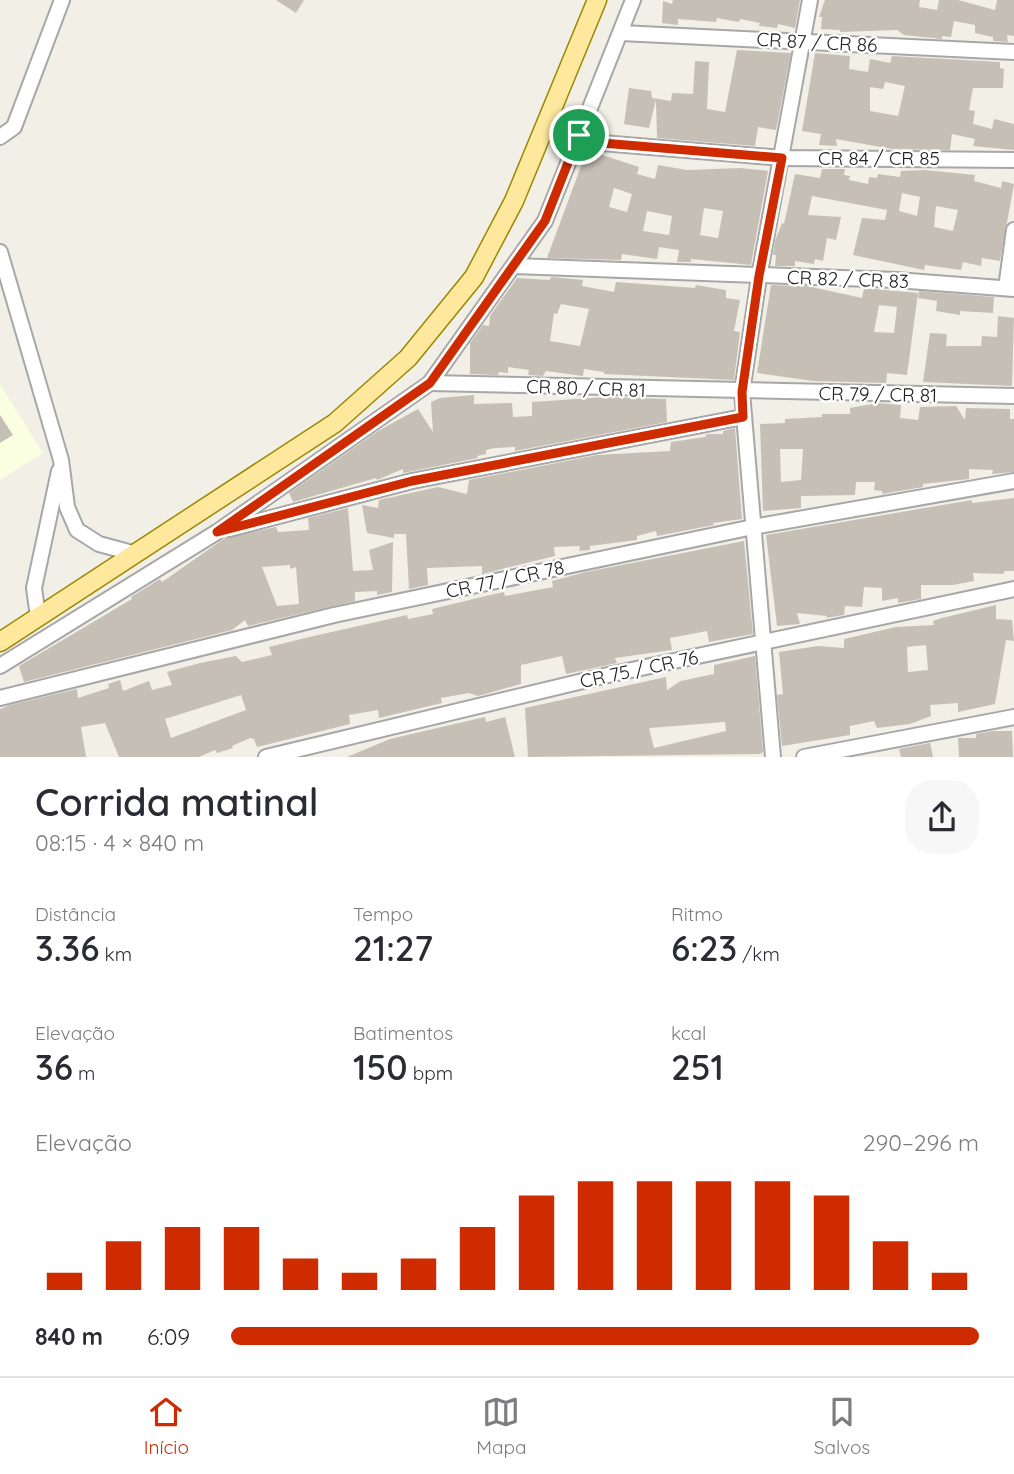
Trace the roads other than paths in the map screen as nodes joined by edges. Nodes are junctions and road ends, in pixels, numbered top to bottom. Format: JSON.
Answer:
{"nodes":[{"id":1,"x":62,"y":0,"type":"edge"},
{"id":2,"x":597,"y":0,"type":"edge"},
{"id":3,"x":633,"y":0,"type":"edge"},
{"id":4,"x":810,"y":0,"type":"edge"},
{"id":5,"x":621,"y":33,"type":"junction"},
{"id":6,"x":803,"y":41,"type":"junction"},
{"id":7,"x":1014,"y":52,"type":"edge"},
{"id":8,"x":579,"y":135,"type":"junction"},
{"id":9,"x":0,"y":137,"type":"edge"},
{"id":10,"x":782,"y":158,"type":"junction"},
{"id":11,"x":1014,"y":160,"type":"edge"},
{"id":12,"x":1014,"y":230,"type":"edge"},
{"id":13,"x":0,"y":252,"type":"edge"},
{"id":14,"x":514,"y":265,"type":"junction"},
{"id":15,"x":759,"y":276,"type":"junction"},
{"id":16,"x":1010,"y":289,"type":"edge"},
{"id":17,"x":430,"y":383,"type":"junction"},
{"id":18,"x":742,"y":392,"type":"junction"},
{"id":19,"x":1014,"y":397,"type":"edge"},
{"id":20,"x":743,"y":417,"type":"junction"},
{"id":21,"x":61,"y":460,"type":"junction"},
{"id":22,"x":1014,"y":481,"type":"edge"},
{"id":23,"x":276,"y":491,"type":"junction"},
{"id":24,"x":289,"y":514,"type":"junction"},
{"id":25,"x":753,"y":527,"type":"junction"},
{"id":26,"x":217,"y":532,"type":"junction"},
{"id":27,"x":136,"y":554,"type":"junction"},
{"id":28,"x":1014,"y":589,"type":"edge"},
{"id":29,"x":38,"y":618,"type":"junction"},
{"id":30,"x":0,"y":642,"type":"edge"},
{"id":31,"x":764,"y":643,"type":"junction"},
{"id":32,"x":0,"y":666,"type":"edge"},
{"id":33,"x":0,"y":698,"type":"edge"},
{"id":34,"x":1014,"y":717,"type":"edge"},
{"id":35,"x":265,"y":757,"type":"edge"},
{"id":36,"x":773,"y":757,"type":"edge"},
{"id":37,"x":804,"y":757,"type":"edge"}],
"edges":[{"from":1,"to":9,"type":"street"},
{"from":2,"to":27,"type":"main road"},
{"from":3,"to":5,"type":"street"},
{"from":4,"to":6,"type":"street"},
{"from":5,"to":6,"type":"street","name":"CR 87 / CR 86"},
{"from":5,"to":8,"type":"street"},
{"from":6,"to":7,"type":"street","name":"CR 87 / CR 86"},
{"from":6,"to":10,"type":"street"},
{"from":8,"to":10,"type":"street","name":"CR 84 / CR 85"},
{"from":8,"to":14,"type":"street"},
{"from":10,"to":11,"type":"street","name":"CR 84 / CR 85"},
{"from":10,"to":15,"type":"street"},
{"from":12,"to":16,"type":"street"},
{"from":13,"to":21,"type":"street"},
{"from":14,"to":15,"type":"street","name":"CR 82 / CR 83"},
{"from":14,"to":17,"type":"street"},
{"from":15,"to":16,"type":"street","name":"CR 82 / CR 83"},
{"from":15,"to":18,"type":"street"},
{"from":17,"to":18,"type":"street","name":"CR 80 / CR 81"},
{"from":17,"to":23,"type":"street"},
{"from":18,"to":19,"type":"street","name":"CR 79 / CR 81"},
{"from":18,"to":20,"type":"street"},
{"from":20,"to":24,"type":"street"},
{"from":20,"to":25,"type":"street"},
{"from":21,"to":27,"type":"street"},
{"from":21,"to":29,"type":"street"},
{"from":22,"to":25,"type":"street","name":"CR 77 / CR 78"},
{"from":23,"to":24,"type":"street"},
{"from":23,"to":26,"type":"street"},
{"from":24,"to":26,"type":"street"},
{"from":25,"to":31,"type":"street"},
{"from":25,"to":33,"type":"street","name":"CR 77 / CR 78"},
{"from":26,"to":32,"type":"street"},
{"from":27,"to":29,"type":"main road"},
{"from":28,"to":31,"type":"street","name":"CR 75 / CR 76"},
{"from":29,"to":30,"type":"main road"},
{"from":31,"to":35,"type":"street","name":"CR 75 / CR 76"},
{"from":31,"to":36,"type":"street"},
{"from":34,"to":37,"type":"street"}]}
